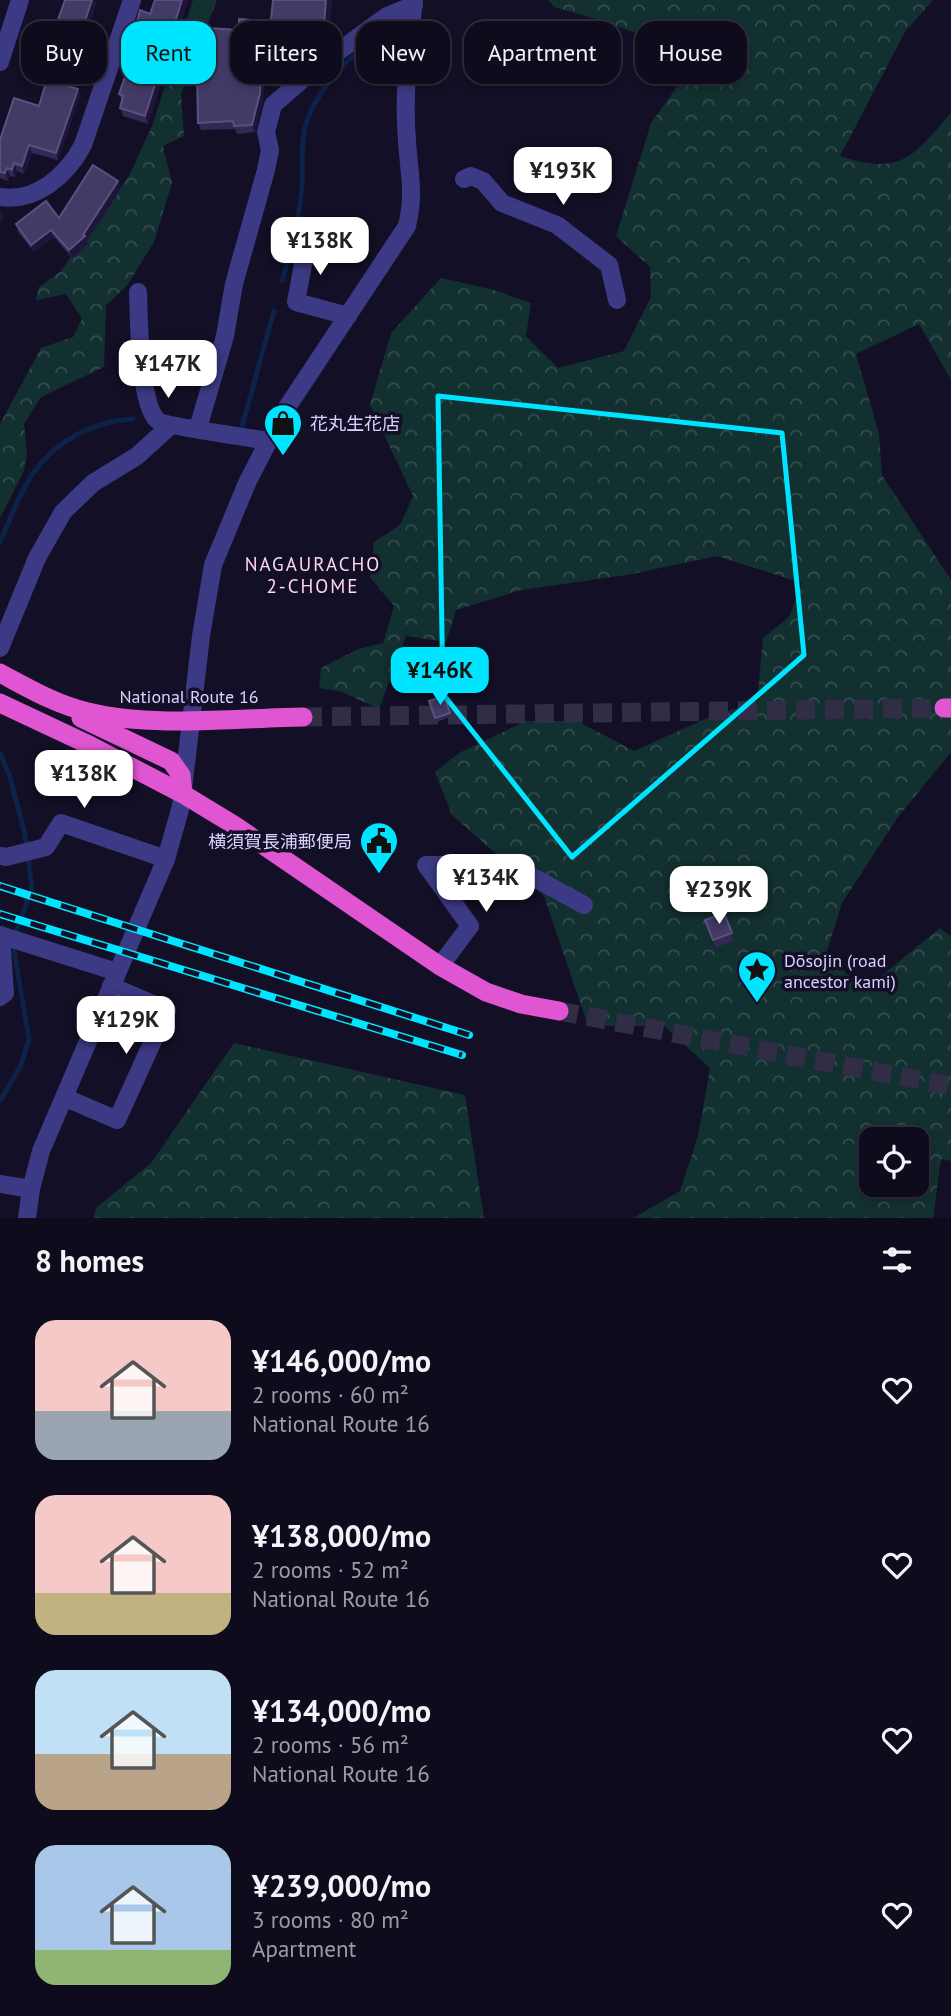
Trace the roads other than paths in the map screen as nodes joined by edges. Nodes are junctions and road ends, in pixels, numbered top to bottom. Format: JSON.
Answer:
{"nodes":[{"id":1,"x":20,"y":0,"type":"edge"},
{"id":2,"x":132,"y":0,"type":"edge"},
{"id":3,"x":414,"y":2,"type":"edge"},
{"id":4,"x":0,"y":62,"type":"edge"},
{"id":5,"x":464,"y":179,"type":"dead end"},
{"id":6,"x":0,"y":197,"type":"edge"},
{"id":7,"x":310,"y":227,"type":"dead end"},
{"id":8,"x":138,"y":292,"type":"dead end"},
{"id":9,"x":617,"y":300,"type":"dead end"},
{"id":10,"x":348,"y":316,"type":"junction"},
{"id":11,"x":170,"y":426,"type":"junction"},
{"id":12,"x":198,"y":428,"type":"junction"},
{"id":13,"x":269,"y":441,"type":"junction"},
{"id":14,"x":0,"y":648,"type":"edge"},
{"id":15,"x":0,"y":673,"type":"edge"},
{"id":16,"x":50,"y":699,"type":"junction"},
{"id":17,"x":0,"y":703,"type":"edge"},
{"id":18,"x":303,"y":717,"type":"tunnel mouth"},
{"id":19,"x":192,"y":719,"type":"junction"},
{"id":20,"x":183,"y":794,"type":"junction"},
{"id":21,"x":0,"y":856,"type":"edge"},
{"id":22,"x":166,"y":859,"type":"junction"},
{"id":23,"x":584,"y":905,"type":"dead end"},
{"id":24,"x":0,"y":935,"type":"edge"},
{"id":25,"x":440,"y":966,"type":"junction"},
{"id":26,"x":114,"y":979,"type":"junction"},
{"id":27,"x":0,"y":997,"type":"edge"},
{"id":28,"x":559,"y":1011,"type":"tunnel mouth"},
{"id":29,"x":65,"y":1098,"type":"junction"},
{"id":30,"x":0,"y":1184,"type":"edge"},
{"id":31,"x":31,"y":1189,"type":"junction"},
{"id":32,"x":27,"y":1218,"type":"edge"}],
"edges":[{"from":1,"to":4,"type":"street"},
{"from":2,"to":6,"type":"street"},
{"from":3,"to":10,"type":"street"},
{"from":3,"to":12,"type":"street"},
{"from":5,"to":9,"type":"street"},
{"from":7,"to":10,"type":"street"},
{"from":8,"to":11,"type":"street"},
{"from":10,"to":13,"type":"street"},
{"from":11,"to":12,"type":"street"},
{"from":11,"to":14,"type":"street"},
{"from":12,"to":13,"type":"street"},
{"from":13,"to":19,"type":"street"},
{"from":15,"to":16,"type":"highway","name":"National Route 16"},
{"from":16,"to":19,"type":"highway","name":"National Route 16"},
{"from":16,"to":20,"type":"highway"},
{"from":17,"to":20,"type":"highway"},
{"from":18,"to":19,"type":"highway","name":"National Route 16"},
{"from":19,"to":20,"type":"street"},
{"from":20,"to":22,"type":"street"},
{"from":20,"to":25,"type":"highway"},
{"from":21,"to":22,"type":"street"},
{"from":22,"to":26,"type":"street"},
{"from":23,"to":25,"type":"street"},
{"from":24,"to":26,"type":"street"},
{"from":24,"to":27,"type":"street"},
{"from":25,"to":28,"type":"highway"},
{"from":26,"to":29,"type":"street"},
{"from":26,"to":29,"type":"street"},
{"from":29,"to":31,"type":"street"},
{"from":30,"to":31,"type":"street"},
{"from":31,"to":32,"type":"street"}]}
